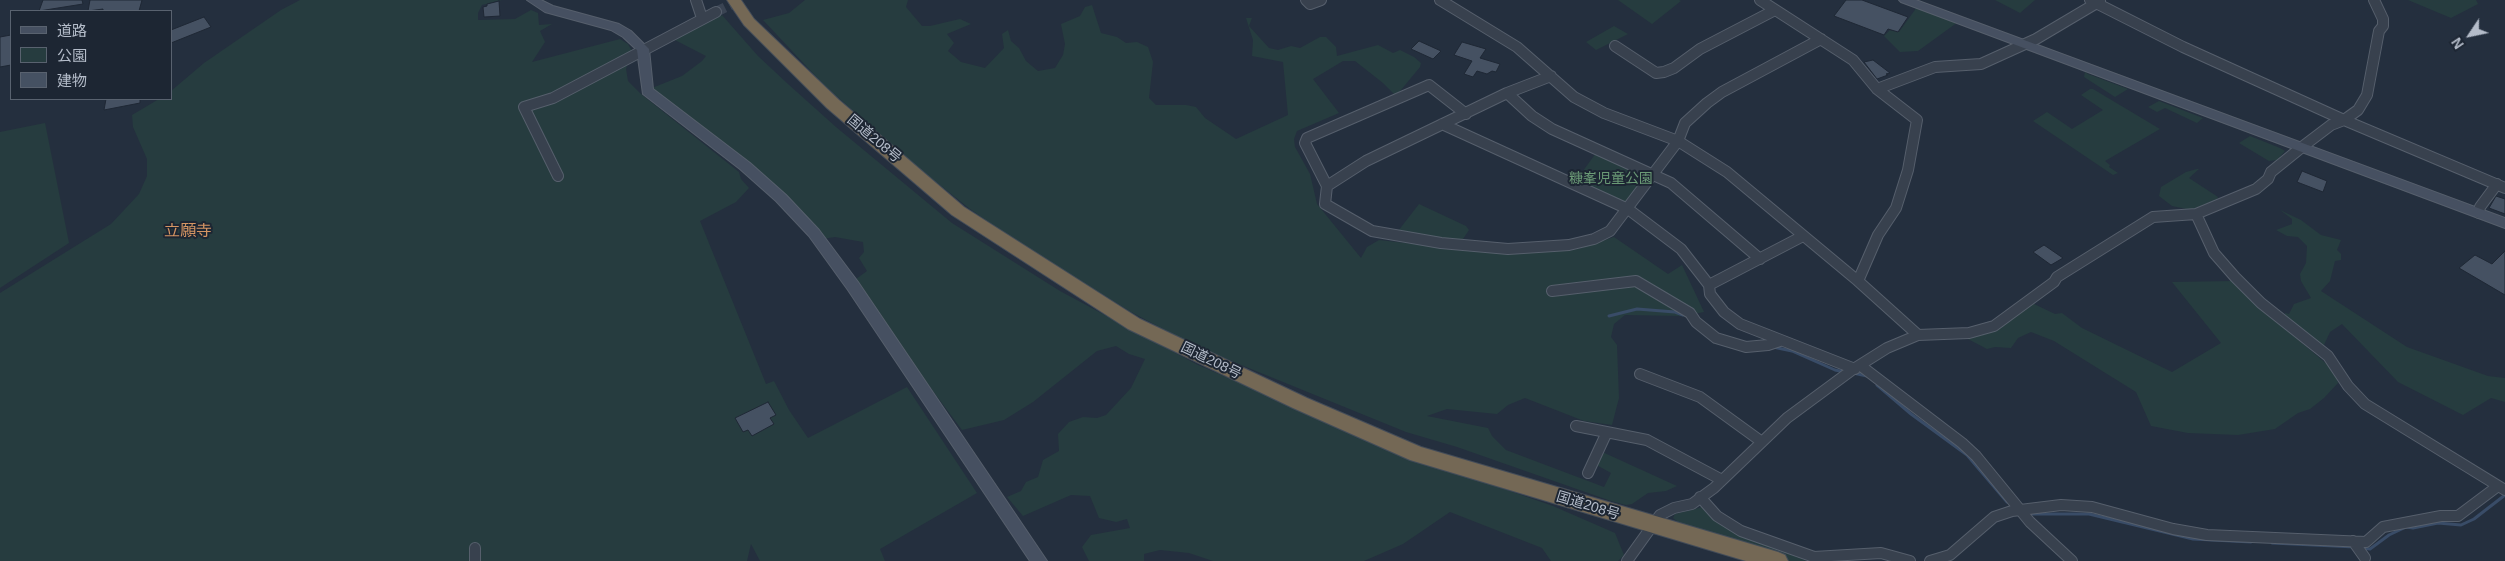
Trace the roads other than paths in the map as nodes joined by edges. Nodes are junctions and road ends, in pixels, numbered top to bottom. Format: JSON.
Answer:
{"nodes":[{"id":1,"x":533,"y":0,"type":"edge"},
{"id":2,"x":696,"y":0,"type":"edge"},
{"id":3,"x":734,"y":0,"type":"edge"},
{"id":4,"x":1306,"y":0,"type":"edge"},
{"id":5,"x":1321,"y":0,"type":"edge"},
{"id":6,"x":1440,"y":0,"type":"edge"},
{"id":7,"x":1760,"y":0,"type":"edge"},
{"id":8,"x":1905,"y":0,"type":"edge"},
{"id":9,"x":2374,"y":0,"type":"edge"},
{"id":10,"x":2097,"y":1,"type":"edge"},
{"id":11,"x":1775,"y":10,"type":"junction"},
{"id":12,"x":716,"y":12,"type":"tunnel mouth"},
{"id":13,"x":702,"y":18,"type":"junction"},
{"id":14,"x":1821,"y":39,"type":"junction"},
{"id":15,"x":2022,"y":44,"type":"junction"},
{"id":16,"x":1615,"y":46,"type":"dead end"},
{"id":17,"x":642,"y":49,"type":"junction"},
{"id":18,"x":1551,"y":76,"type":"junction"},
{"id":19,"x":1877,"y":89,"type":"junction"},
{"id":20,"x":1507,"y":93,"type":"junction"},
{"id":21,"x":1466,"y":114,"type":"junction"},
{"id":22,"x":2344,"y":120,"type":"junction"},
{"id":23,"x":1442,"y":124,"type":"junction"},
{"id":24,"x":1678,"y":141,"type":"junction"},
{"id":25,"x":2302,"y":147,"type":"junction"},
{"id":26,"x":1652,"y":175,"type":"junction"},
{"id":27,"x":558,"y":176,"type":"dead end"},
{"id":28,"x":1327,"y":186,"type":"junction"},
{"id":29,"x":2501,"y":186,"type":"edge"},
{"id":30,"x":1628,"y":209,"type":"junction"},
{"id":31,"x":2196,"y":214,"type":"junction"},
{"id":32,"x":2479,"y":214,"type":"junction"},
{"id":33,"x":2505,"y":223,"type":"edge"},
{"id":34,"x":1803,"y":236,"type":"junction"},
{"id":35,"x":1760,"y":259,"type":"junction"},
{"id":36,"x":1858,"y":281,"type":"junction"},
{"id":37,"x":1708,"y":285,"type":"junction"},
{"id":38,"x":1552,"y":291,"type":"dead end"},
{"id":39,"x":1918,"y":335,"type":"junction"},
{"id":40,"x":1780,"y":341,"type":"junction"},
{"id":41,"x":1856,"y":368,"type":"junction"},
{"id":42,"x":1640,"y":374,"type":"dead end"},
{"id":43,"x":1576,"y":426,"type":"dead end"},
{"id":44,"x":1607,"y":432,"type":"junction"},
{"id":45,"x":1762,"y":442,"type":"junction"},
{"id":46,"x":1588,"y":473,"type":"dead end"},
{"id":47,"x":1722,"y":480,"type":"junction"},
{"id":48,"x":2501,"y":488,"type":"edge"},
{"id":49,"x":1700,"y":496,"type":"junction"},
{"id":50,"x":2021,"y":511,"type":"junction"},
{"id":51,"x":1654,"y":526,"type":"junction"},
{"id":52,"x":2355,"y":543,"type":"junction"},
{"id":53,"x":475,"y":548,"type":"dead end"},
{"id":54,"x":1884,"y":557,"type":"edge"},
{"id":55,"x":2365,"y":558,"type":"dead end"},
{"id":56,"x":474,"y":561,"type":"edge"},
{"id":57,"x":1039,"y":561,"type":"edge"},
{"id":58,"x":1628,"y":561,"type":"edge"},
{"id":59,"x":1778,"y":561,"type":"edge"},
{"id":60,"x":1910,"y":561,"type":"edge"},
{"id":61,"x":1930,"y":561,"type":"edge"},
{"id":62,"x":2072,"y":561,"type":"edge"}],
"edges":[{"from":1,"to":17,"type":"street"},
{"from":2,"to":13,"type":"street"},
{"from":3,"to":51,"type":"highway","name":"国道208号"},
{"from":4,"to":5,"type":"street"},
{"from":6,"to":18,"type":"street"},
{"from":7,"to":11,"type":"street"},
{"from":8,"to":15,"type":"street"},
{"from":9,"to":22,"type":"street"},
{"from":10,"to":15,"type":"street"},
{"from":10,"to":22,"type":"street"},
{"from":11,"to":14,"type":"street"},
{"from":11,"to":16,"type":"street"},
{"from":12,"to":13,"type":"street"},
{"from":13,"to":17,"type":"street"},
{"from":14,"to":19,"type":"street"},
{"from":14,"to":24,"type":"street"},
{"from":15,"to":19,"type":"street"},
{"from":15,"to":25,"type":"street"},
{"from":17,"to":27,"type":"street"},
{"from":17,"to":57,"type":"street"},
{"from":18,"to":20,"type":"street"},
{"from":18,"to":24,"type":"street"},
{"from":19,"to":36,"type":"street"},
{"from":20,"to":21,"type":"street"},
{"from":20,"to":26,"type":"street"},
{"from":21,"to":23,"type":"street"},
{"from":21,"to":28,"type":"street"},
{"from":22,"to":25,"type":"street"},
{"from":22,"to":29,"type":"street"},
{"from":23,"to":28,"type":"street"},
{"from":23,"to":30,"type":"street"},
{"from":24,"to":26,"type":"street"},
{"from":24,"to":34,"type":"street"},
{"from":25,"to":31,"type":"street"},
{"from":25,"to":32,"type":"street"},
{"from":26,"to":30,"type":"street"},
{"from":26,"to":35,"type":"street"},
{"from":28,"to":30,"type":"street"},
{"from":29,"to":32,"type":"street"},
{"from":30,"to":37,"type":"street"},
{"from":31,"to":39,"type":"street"},
{"from":31,"to":48,"type":"street"},
{"from":32,"to":33,"type":"street"},
{"from":34,"to":35,"type":"street"},
{"from":34,"to":36,"type":"street"},
{"from":35,"to":37,"type":"street"},
{"from":36,"to":39,"type":"street"},
{"from":37,"to":40,"type":"street"},
{"from":38,"to":40,"type":"street"},
{"from":39,"to":41,"type":"street"},
{"from":40,"to":41,"type":"street"},
{"from":41,"to":45,"type":"street"},
{"from":41,"to":50,"type":"street"},
{"from":42,"to":45,"type":"street"},
{"from":43,"to":44,"type":"street"},
{"from":44,"to":46,"type":"street"},
{"from":44,"to":47,"type":"street"},
{"from":45,"to":47,"type":"street"},
{"from":47,"to":49,"type":"street"},
{"from":48,"to":52,"type":"street"},
{"from":49,"to":51,"type":"street"},
{"from":49,"to":54,"type":"street"},
{"from":50,"to":52,"type":"street"},
{"from":50,"to":61,"type":"street"},
{"from":50,"to":62,"type":"street"},
{"from":51,"to":58,"type":"street"},
{"from":51,"to":59,"type":"highway","name":"国道208号"},
{"from":52,"to":55,"type":"street"},
{"from":53,"to":56,"type":"street"},
{"from":54,"to":60,"type":"street"}]}
